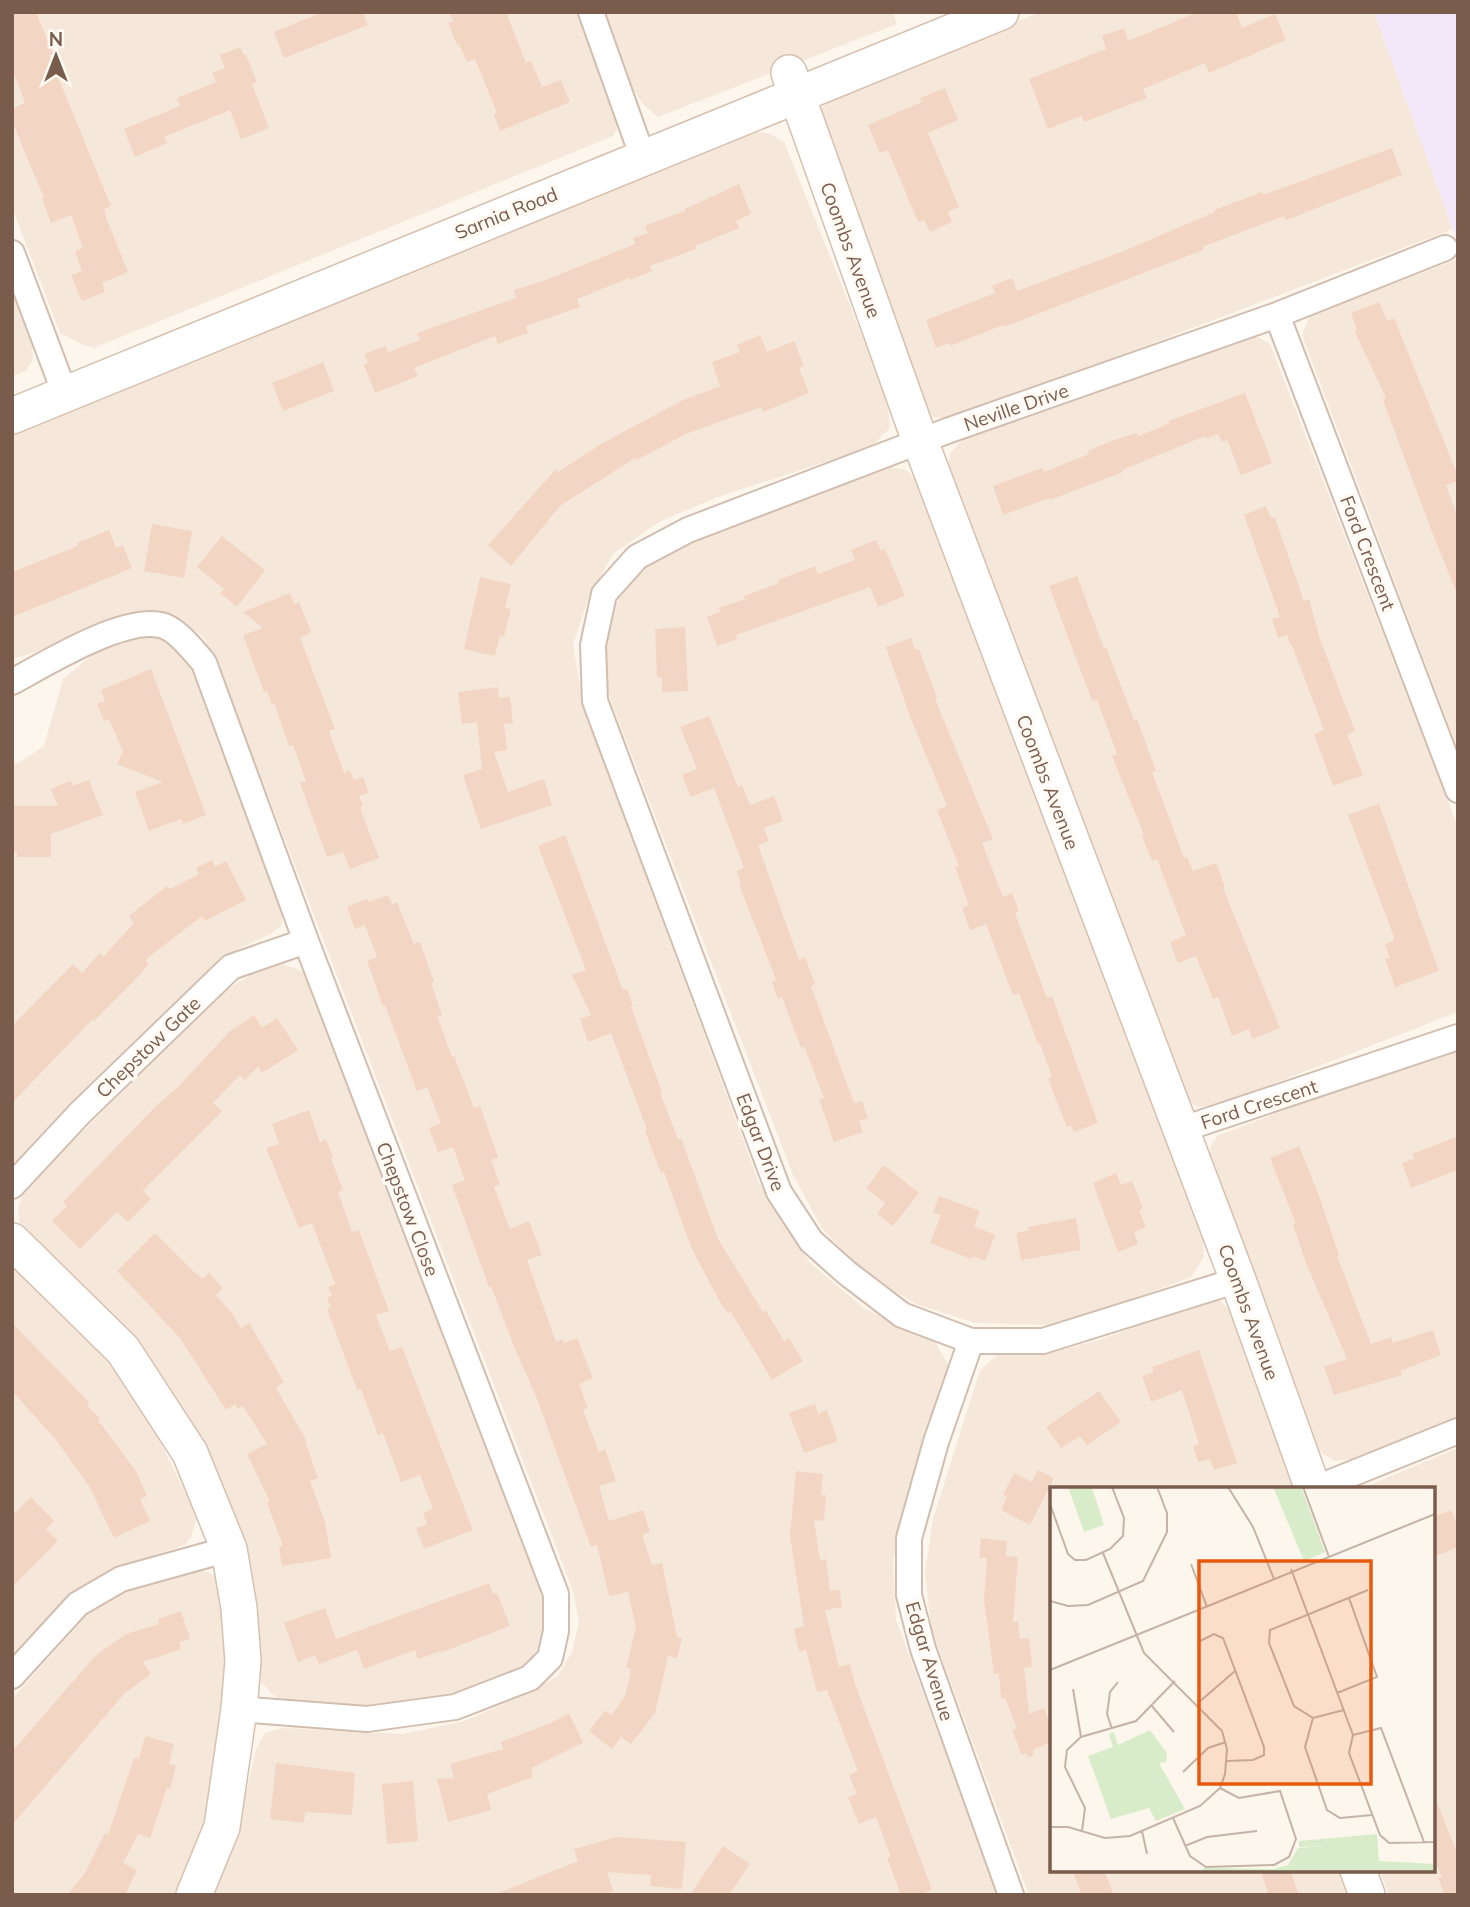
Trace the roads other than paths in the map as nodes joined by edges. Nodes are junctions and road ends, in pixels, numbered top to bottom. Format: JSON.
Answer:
{"nodes":[{"id":1,"x":591,"y":12,"type":"edge"},
{"id":2,"x":938,"y":12,"type":"edge"},
{"id":3,"x":1001,"y":12,"type":"edge"},
{"id":4,"x":792,"y":85,"type":"junction"},
{"id":5,"x":639,"y":147,"type":"junction"},
{"id":6,"x":1445,"y":248,"type":"dead end"},
{"id":7,"x":12,"y":253,"type":"edge"},
{"id":8,"x":1277,"y":316,"type":"junction"},
{"id":9,"x":61,"y":383,"type":"junction"},
{"id":10,"x":12,"y":390,"type":"edge"},
{"id":11,"x":12,"y":416,"type":"edge"},
{"id":12,"x":920,"y":441,"type":"junction"},
{"id":13,"x":604,"y":594,"type":"joint"},
{"id":14,"x":12,"y":682,"type":"edge"},
{"id":15,"x":1458,"y":790,"type":"edge"},
{"id":16,"x":306,"y":941,"type":"junction"},
{"id":17,"x":1458,"y":1037,"type":"edge"},
{"id":18,"x":1180,"y":1130,"type":"junction"},
{"id":19,"x":12,"y":1186,"type":"edge"},
{"id":20,"x":12,"y":1241,"type":"edge"},
{"id":21,"x":1238,"y":1280,"type":"junction"},
{"id":22,"x":971,"y":1342,"type":"junction"},
{"id":23,"x":1458,"y":1431,"type":"edge"},
{"id":24,"x":1313,"y":1487,"type":"edge"},
{"id":25,"x":1319,"y":1487,"type":"edge"},
{"id":26,"x":229,"y":1549,"type":"junction"},
{"id":27,"x":12,"y":1676,"type":"edge"},
{"id":28,"x":239,"y":1709,"type":"junction"},
{"id":29,"x":1358,"y":1872,"type":"edge"},
{"id":30,"x":194,"y":1895,"type":"edge"},
{"id":31,"x":1011,"y":1895,"type":"edge"},
{"id":32,"x":1367,"y":1895,"type":"edge"}],
"edges":[{"from":1,"to":5,"type":"street"},
{"from":2,"to":4,"type":"street","name":"Sarnia Road"},
{"from":3,"to":4,"type":"street","name":"Sarnia Road"},
{"from":4,"to":5,"type":"street","name":"Sarnia Road"},
{"from":4,"to":12,"type":"street","name":"Coombs Avenue"},
{"from":5,"to":9,"type":"street","name":"Sarnia Road"},
{"from":6,"to":8,"type":"street","name":"Neville Drive"},
{"from":7,"to":9,"type":"street"},
{"from":8,"to":12,"type":"street","name":"Neville Drive"},
{"from":8,"to":15,"type":"street","name":"Ford Crescent"},
{"from":9,"to":10,"type":"street","name":"Sarnia Road"},
{"from":9,"to":11,"type":"street","name":"Sarnia Road"},
{"from":12,"to":13,"type":"street","name":"Neville Drive"},
{"from":12,"to":18,"type":"street","name":"Coombs Avenue"},
{"from":13,"to":22,"type":"street","name":"Edgar Drive"},
{"from":14,"to":16,"type":"street","name":"Chepstow Close"},
{"from":16,"to":19,"type":"street","name":"Chepstow Gate"},
{"from":16,"to":28,"type":"street","name":"Chepstow Close"},
{"from":17,"to":18,"type":"street","name":"Ford Crescent"},
{"from":18,"to":21,"type":"street","name":"Coombs Avenue"},
{"from":20,"to":26,"type":"street"},
{"from":21,"to":22,"type":"street","name":"Edgar Drive"},
{"from":21,"to":24,"type":"street","name":"Coombs Avenue"},
{"from":22,"to":31,"type":"street","name":"Edgar Avenue"},
{"from":23,"to":25,"type":"street"},
{"from":26,"to":27,"type":"street"},
{"from":26,"to":28,"type":"street"},
{"from":28,"to":30,"type":"street"},
{"from":29,"to":32,"type":"street"}]}
